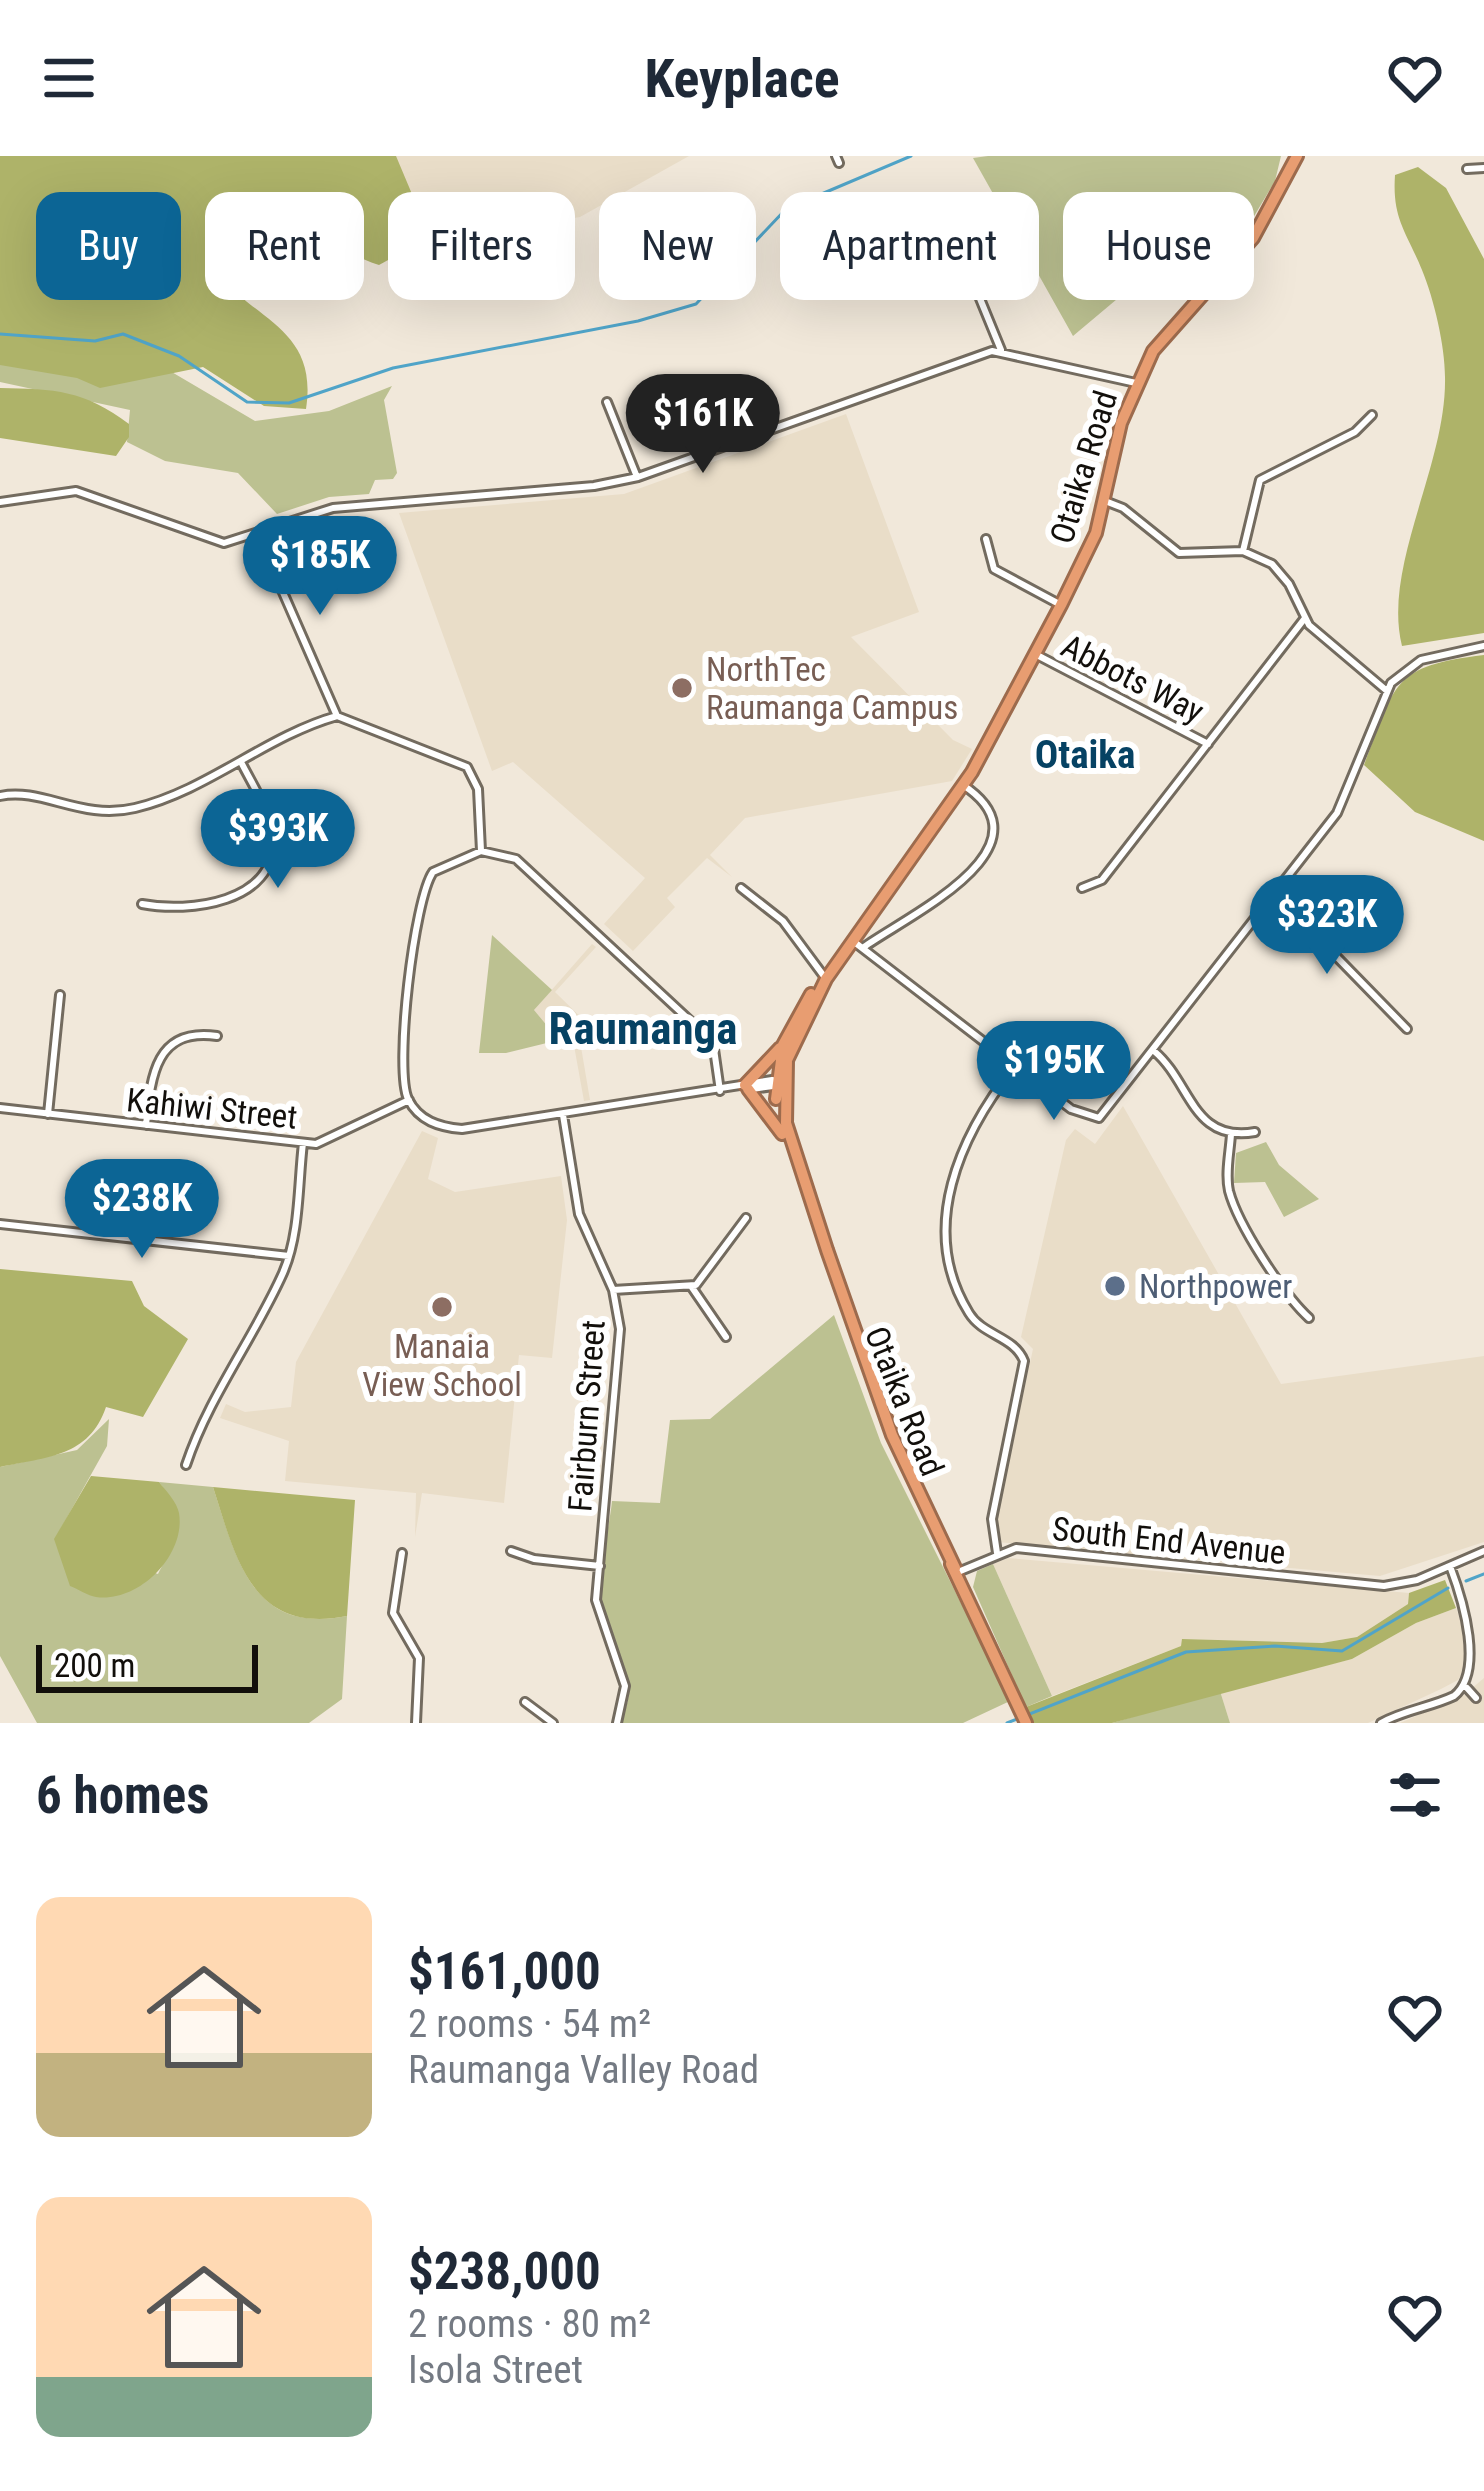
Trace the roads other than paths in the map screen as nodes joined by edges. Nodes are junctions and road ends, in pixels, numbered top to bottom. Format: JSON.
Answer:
{"nodes":[{"id":1,"x":1287,"y":156,"type":"edge"},
{"id":2,"x":1297,"y":156,"type":"edge"},
{"id":3,"x":1484,"y":168,"type":"edge"},
{"id":4,"x":1467,"y":169,"type":"dead end"},
{"id":5,"x":1284,"y":186,"type":"junction"},
{"id":6,"x":981,"y":300,"type":"edge"},
{"id":7,"x":1001,"y":350,"type":"junction"},
{"id":8,"x":1136,"y":383,"type":"junction"},
{"id":9,"x":608,"y":403,"type":"dead end"},
{"id":10,"x":1372,"y":415,"type":"dead end"},
{"id":11,"x":638,"y":477,"type":"junction"},
{"id":12,"x":1105,"y":501,"type":"junction"},
{"id":13,"x":0,"y":502,"type":"edge"},
{"id":14,"x":257,"y":532,"type":"junction"},
{"id":15,"x":986,"y":539,"type":"dead end"},
{"id":16,"x":1243,"y":551,"type":"junction"},
{"id":17,"x":1061,"y":605,"type":"junction"},
{"id":18,"x":1305,"y":618,"type":"junction"},
{"id":19,"x":1484,"y":646,"type":"edge"},
{"id":20,"x":1035,"y":654,"type":"junction"},
{"id":21,"x":1387,"y":691,"type":"junction"},
{"id":22,"x":337,"y":716,"type":"junction"},
{"id":23,"x":1208,"y":744,"type":"junction"},
{"id":24,"x":241,"y":762,"type":"junction"},
{"id":25,"x":963,"y":785,"type":"junction"},
{"id":26,"x":0,"y":796,"type":"edge"},
{"id":27,"x":481,"y":850,"type":"junction"},
{"id":28,"x":1082,"y":887,"type":"dead end"},
{"id":29,"x":741,"y":889,"type":"dead end"},
{"id":30,"x":1269,"y":902,"type":"junction"},
{"id":31,"x":142,"y":904,"type":"dead end"},
{"id":32,"x":858,"y":945,"type":"junction"},
{"id":33,"x":826,"y":979,"type":"junction"},
{"id":34,"x":60,"y":995,"type":"dead end"},
{"id":35,"x":1407,"y":1029,"type":"dead end"},
{"id":36,"x":217,"y":1036,"type":"dead end"},
{"id":37,"x":783,"y":1045,"type":"junction"},
{"id":38,"x":1154,"y":1051,"type":"junction"},
{"id":39,"x":1016,"y":1066,"type":"junction"},
{"id":40,"x":779,"y":1083,"type":"junction"},
{"id":41,"x":743,"y":1087,"type":"junction"},
{"id":42,"x":720,"y":1091,"type":"junction"},
{"id":43,"x":409,"y":1100,"type":"junction"},
{"id":44,"x":0,"y":1108,"type":"edge"},
{"id":45,"x":48,"y":1114,"type":"junction"},
{"id":46,"x":563,"y":1114,"type":"junction"},
{"id":47,"x":146,"y":1125,"type":"junction"},
{"id":48,"x":1255,"y":1132,"type":"dead end"},
{"id":49,"x":782,"y":1134,"type":"junction"},
{"id":50,"x":1231,"y":1134,"type":"junction"},
{"id":51,"x":303,"y":1143,"type":"junction"},
{"id":52,"x":746,"y":1218,"type":"dead end"},
{"id":53,"x":0,"y":1223,"type":"edge"},
{"id":54,"x":289,"y":1256,"type":"junction"},
{"id":55,"x":691,"y":1286,"type":"junction"},
{"id":56,"x":613,"y":1290,"type":"junction"},
{"id":57,"x":1309,"y":1318,"type":"dead end"},
{"id":58,"x":726,"y":1336,"type":"dead end"},
{"id":59,"x":186,"y":1465,"type":"dead end"},
{"id":60,"x":511,"y":1551,"type":"dead end"},
{"id":61,"x":1484,"y":1551,"type":"edge"},
{"id":62,"x":402,"y":1552,"type":"dead end"},
{"id":63,"x":997,"y":1552,"type":"junction"},
{"id":64,"x":599,"y":1566,"type":"junction"},
{"id":65,"x":1450,"y":1566,"type":"junction"},
{"id":66,"x":956,"y":1570,"type":"junction"},
{"id":67,"x":1467,"y":1688,"type":"junction"},
{"id":68,"x":1476,"y":1698,"type":"dead end"},
{"id":69,"x":525,"y":1702,"type":"dead end"},
{"id":70,"x":1024,"y":1719,"type":"edge"},
{"id":71,"x":416,"y":1723,"type":"edge"},
{"id":72,"x":553,"y":1723,"type":"edge"},
{"id":73,"x":616,"y":1723,"type":"edge"},
{"id":74,"x":1381,"y":1723,"type":"edge"}],
"edges":[{"from":1,"to":5,"type":"highway","name":"Otaika Road"},
{"from":2,"to":5,"type":"highway","name":"Otaika Road"},
{"from":3,"to":4,"type":"street"},
{"from":5,"to":8,"type":"highway","name":"Otaika Road"},
{"from":6,"to":7,"type":"street"},
{"from":7,"to":8,"type":"street"},
{"from":7,"to":11,"type":"street"},
{"from":8,"to":12,"type":"highway","name":"Otaika Road"},
{"from":9,"to":11,"type":"street"},
{"from":10,"to":16,"type":"street"},
{"from":11,"to":14,"type":"street"},
{"from":12,"to":16,"type":"street"},
{"from":12,"to":17,"type":"highway","name":"Otaika Road"},
{"from":13,"to":14,"type":"street"},
{"from":14,"to":22,"type":"street"},
{"from":15,"to":17,"type":"street"},
{"from":16,"to":18,"type":"street"},
{"from":17,"to":20,"type":"highway","name":"Otaika Road"},
{"from":18,"to":21,"type":"street"},
{"from":18,"to":23,"type":"street"},
{"from":19,"to":21,"type":"street"},
{"from":20,"to":23,"type":"street","name":"Abbots Way"},
{"from":20,"to":25,"type":"highway","name":"Otaika Road"},
{"from":21,"to":30,"type":"street"},
{"from":22,"to":24,"type":"street"},
{"from":22,"to":27,"type":"street"},
{"from":23,"to":28,"type":"street"},
{"from":24,"to":26,"type":"street"},
{"from":24,"to":31,"type":"street"},
{"from":25,"to":32,"type":"highway","name":"Otaika Road"},
{"from":25,"to":32,"type":"street","name":"Otaika Road"},
{"from":27,"to":42,"type":"street"},
{"from":27,"to":43,"type":"street"},
{"from":29,"to":33,"type":"street"},
{"from":30,"to":35,"type":"street"},
{"from":30,"to":38,"type":"street"},
{"from":32,"to":33,"type":"highway","name":"Otaika Road"},
{"from":32,"to":39,"type":"street"},
{"from":33,"to":37,"type":"highway","name":"Otaika Road"},
{"from":33,"to":40,"type":"highway","name":"Otaika Road"},
{"from":34,"to":45,"type":"street"},
{"from":36,"to":47,"type":"street"},
{"from":37,"to":40,"type":"highway","name":"Otaika Road"},
{"from":37,"to":41,"type":"highway"},
{"from":38,"to":39,"type":"street"},
{"from":38,"to":50,"type":"street"},
{"from":39,"to":63,"type":"street"},
{"from":40,"to":41,"type":"street"},
{"from":40,"to":49,"type":"highway","name":"Otaika Road"},
{"from":40,"to":66,"type":"highway","name":"Otaika Road"},
{"from":41,"to":42,"type":"street"},
{"from":41,"to":49,"type":"highway"},
{"from":42,"to":46,"type":"street"},
{"from":43,"to":46,"type":"street"},
{"from":43,"to":51,"type":"street","name":"Kahiwi Street"},
{"from":44,"to":45,"type":"street","name":"Kahiwi Street"},
{"from":45,"to":47,"type":"street","name":"Kahiwi Street"},
{"from":46,"to":56,"type":"street","name":"Fairburn Street"},
{"from":47,"to":51,"type":"street","name":"Kahiwi Street"},
{"from":48,"to":50,"type":"street"},
{"from":49,"to":66,"type":"highway","name":"Otaika Road"},
{"from":50,"to":57,"type":"street"},
{"from":51,"to":54,"type":"street"},
{"from":52,"to":55,"type":"street"},
{"from":53,"to":54,"type":"street"},
{"from":54,"to":59,"type":"street"},
{"from":55,"to":56,"type":"street"},
{"from":55,"to":58,"type":"street"},
{"from":56,"to":64,"type":"street","name":"Fairburn Street"},
{"from":60,"to":64,"type":"street"},
{"from":61,"to":65,"type":"street","name":"South End Avenue"},
{"from":62,"to":71,"type":"street"},
{"from":63,"to":65,"type":"street","name":"South End Avenue"},
{"from":63,"to":66,"type":"street"},
{"from":64,"to":73,"type":"street","name":"Fairburn Street"},
{"from":65,"to":67,"type":"street"},
{"from":66,"to":70,"type":"highway","name":"Otaika Road"},
{"from":67,"to":68,"type":"street"},
{"from":67,"to":74,"type":"street"},
{"from":69,"to":72,"type":"street"}]}
